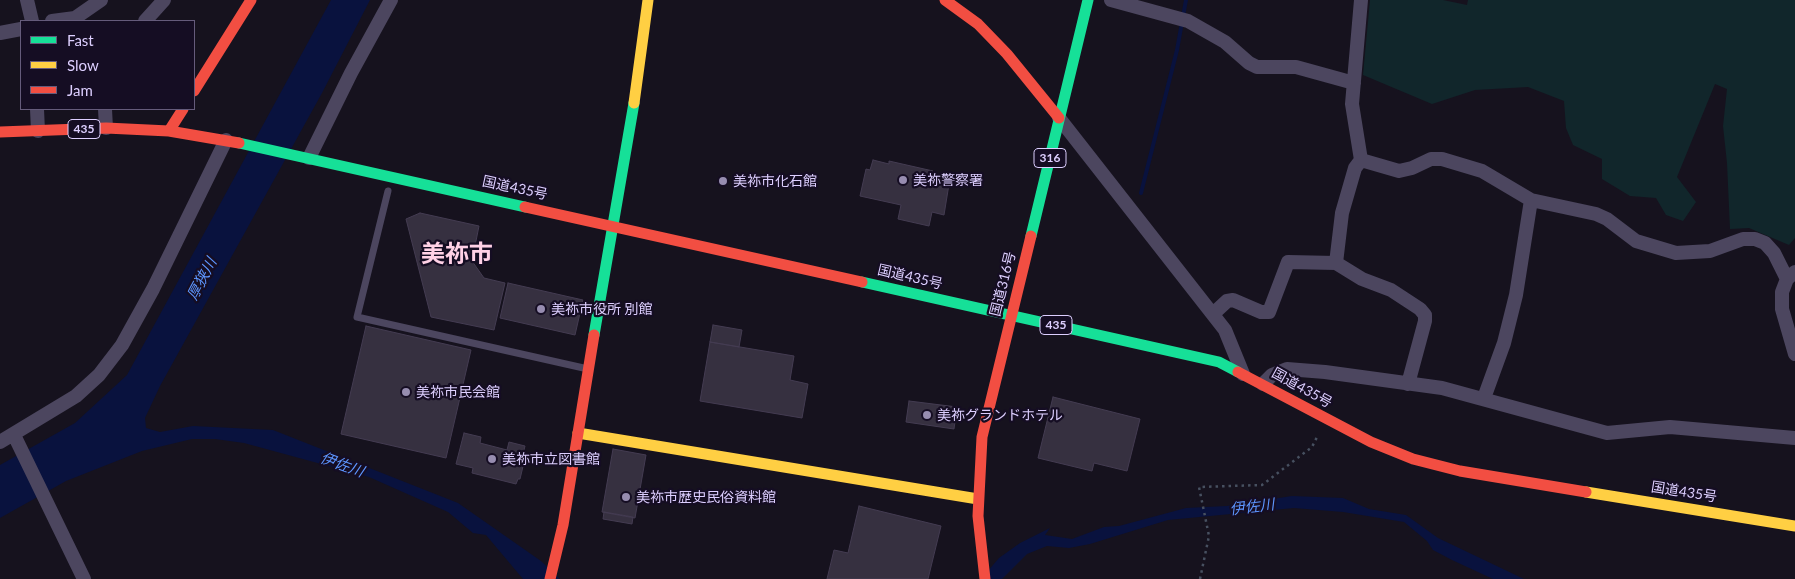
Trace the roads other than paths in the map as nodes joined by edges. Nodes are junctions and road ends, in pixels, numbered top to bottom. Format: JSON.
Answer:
{"nodes":[{"id":1,"x":27,"y":0,"type":"edge"},
{"id":2,"x":101,"y":0,"type":"edge"},
{"id":3,"x":164,"y":0,"type":"edge"},
{"id":4,"x":251,"y":0,"type":"edge"},
{"id":5,"x":391,"y":0,"type":"edge"},
{"id":6,"x":648,"y":0,"type":"edge"},
{"id":7,"x":945,"y":0,"type":"edge"},
{"id":8,"x":1088,"y":0,"type":"edge"},
{"id":9,"x":1111,"y":0,"type":"edge"},
{"id":10,"x":1360,"y":0,"type":"edge"},
{"id":11,"x":32,"y":20,"type":"edge"},
{"id":12,"x":60,"y":20,"type":"edge"},
{"id":13,"x":146,"y":20,"type":"edge"},
{"id":14,"x":20,"y":29,"type":"edge"},
{"id":15,"x":0,"y":34,"type":"edge"},
{"id":16,"x":1354,"y":83,"type":"junction"},
{"id":17,"x":195,"y":89,"type":"edge"},
{"id":18,"x":37,"y":110,"type":"edge"},
{"id":19,"x":106,"y":110,"type":"edge"},
{"id":20,"x":181,"y":110,"type":"edge"},
{"id":21,"x":1059,"y":118,"type":"junction"},
{"id":22,"x":106,"y":128,"type":"junction"},
{"id":23,"x":169,"y":130,"type":"junction"},
{"id":24,"x":38,"y":131,"type":"junction"},
{"id":25,"x":0,"y":132,"type":"edge"},
{"id":26,"x":231,"y":141,"type":"junction"},
{"id":27,"x":306,"y":158,"type":"junction"},
{"id":28,"x":1361,"y":160,"type":"junction"},
{"id":29,"x":388,"y":191,"type":"dead end"},
{"id":30,"x":1531,"y":200,"type":"junction"},
{"id":31,"x":612,"y":225,"type":"junction"},
{"id":32,"x":1336,"y":263,"type":"junction"},
{"id":33,"x":1791,"y":276,"type":"edge"},
{"id":34,"x":1213,"y":314,"type":"junction"},
{"id":35,"x":1011,"y":315,"type":"junction"},
{"id":36,"x":1795,"y":354,"type":"edge"},
{"id":37,"x":588,"y":369,"type":"junction"},
{"id":38,"x":1243,"y":374,"type":"junction"},
{"id":39,"x":1263,"y":384,"type":"junction"},
{"id":40,"x":1408,"y":384,"type":"junction"},
{"id":41,"x":1484,"y":398,"type":"junction"},
{"id":42,"x":578,"y":433,"type":"junction"},
{"id":43,"x":14,"y":435,"type":"junction"},
{"id":44,"x":1795,"y":438,"type":"edge"},
{"id":45,"x":0,"y":442,"type":"edge"},
{"id":46,"x":978,"y":499,"type":"junction"},
{"id":47,"x":1795,"y":526,"type":"edge"},
{"id":48,"x":84,"y":579,"type":"edge"},
{"id":49,"x":550,"y":579,"type":"edge"},
{"id":50,"x":985,"y":579,"type":"edge"}],
"edges":[{"from":1,"to":11,"type":"street"},
{"from":2,"to":12,"type":"street"},
{"from":3,"to":13,"type":"street"},
{"from":4,"to":17,"type":"main road"},
{"from":5,"to":27,"type":"street"},
{"from":6,"to":31,"type":"main road"},
{"from":7,"to":21,"type":"main road"},
{"from":8,"to":21,"type":"main road","name":"国道316号","number":"316"},
{"from":9,"to":16,"type":"street"},
{"from":10,"to":16,"type":"street"},
{"from":14,"to":15,"type":"street"},
{"from":16,"to":28,"type":"street"},
{"from":18,"to":24,"type":"street"},
{"from":19,"to":22,"type":"street"},
{"from":20,"to":23,"type":"main road"},
{"from":21,"to":34,"type":"street"},
{"from":21,"to":35,"type":"main road","name":"国道316号","number":"316"},
{"from":22,"to":23,"type":"main road","name":"国道435号","number":"435"},
{"from":22,"to":24,"type":"main road","name":"国道435号","number":"435"},
{"from":23,"to":26,"type":"main road","name":"国道435号","number":"435"},
{"from":24,"to":25,"type":"main road","name":"国道435号","number":"435"},
{"from":26,"to":27,"type":"main road","name":"国道435号","number":"435"},
{"from":26,"to":43,"type":"street"},
{"from":27,"to":31,"type":"main road","name":"国道435号","number":"435"},
{"from":28,"to":30,"type":"street"},
{"from":28,"to":32,"type":"street"},
{"from":29,"to":37,"type":"lane"},
{"from":30,"to":33,"type":"street"},
{"from":30,"to":41,"type":"street"},
{"from":31,"to":35,"type":"main road","name":"国道435号","number":"435"},
{"from":31,"to":37,"type":"main road"},
{"from":32,"to":34,"type":"street"},
{"from":32,"to":40,"type":"street"},
{"from":33,"to":36,"type":"street"},
{"from":34,"to":38,"type":"street"},
{"from":35,"to":38,"type":"main road","name":"国道435号","number":"435"},
{"from":35,"to":46,"type":"main road","name":"国道316号","number":"316"},
{"from":37,"to":42,"type":"main road"},
{"from":38,"to":39,"type":"main road","name":"国道435号","number":"435"},
{"from":39,"to":40,"type":"street"},
{"from":39,"to":47,"type":"main road","name":"国道435号","number":"435"},
{"from":40,"to":41,"type":"street"},
{"from":41,"to":44,"type":"street"},
{"from":42,"to":46,"type":"main road"},
{"from":42,"to":49,"type":"main road"},
{"from":43,"to":45,"type":"street"},
{"from":43,"to":48,"type":"street"},
{"from":46,"to":50,"type":"main road","name":"国道316号","number":"316"}]}
